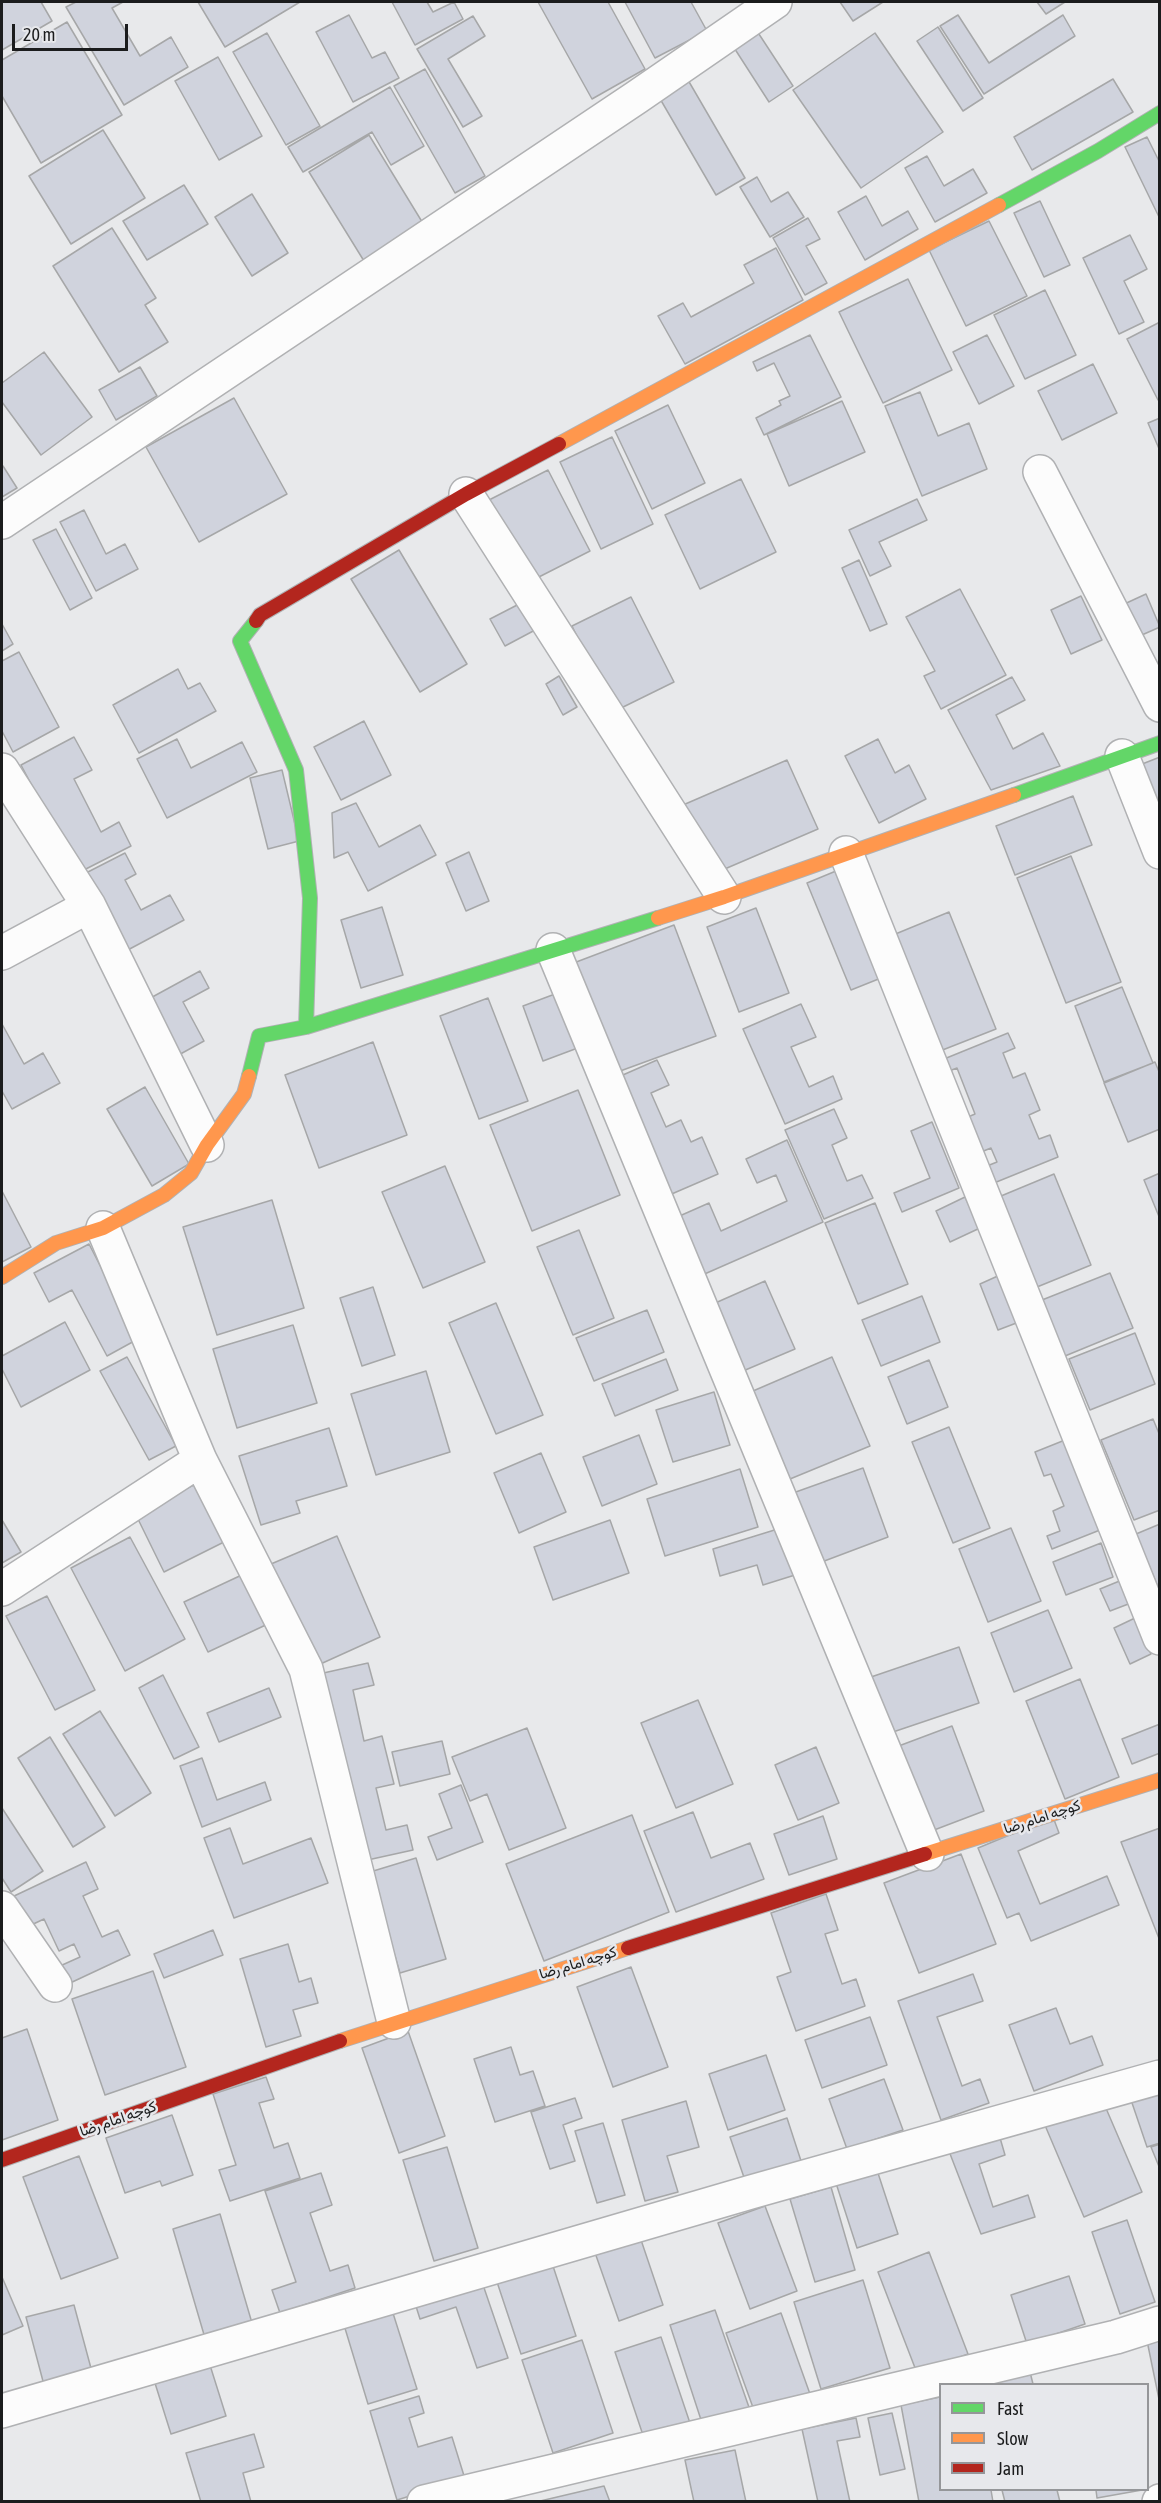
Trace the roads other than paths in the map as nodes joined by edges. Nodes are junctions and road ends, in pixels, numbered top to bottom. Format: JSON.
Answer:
{"nodes":[{"id":1,"x":775,"y":2,"type":"edge"},
{"id":2,"x":1160,"y":113,"type":"edge"},
{"id":3,"x":1040,"y":472,"type":"dead end"},
{"id":4,"x":466,"y":494,"type":"junction"},
{"id":5,"x":2,"y":522,"type":"edge"},
{"id":6,"x":1160,"y":705,"type":"edge"},
{"id":7,"x":1160,"y":743,"type":"edge"},
{"id":8,"x":1122,"y":756,"type":"junction"},
{"id":9,"x":2,"y":770,"type":"edge"},
{"id":10,"x":1160,"y":852,"type":"edge"},
{"id":11,"x":846,"y":853,"type":"junction"},
{"id":12,"x":724,"y":897,"type":"junction"},
{"id":13,"x":89,"y":906,"type":"junction"},
{"id":14,"x":553,"y":950,"type":"junction"},
{"id":15,"x":2,"y":952,"type":"edge"},
{"id":16,"x":306,"y":1027,"type":"junction"},
{"id":17,"x":207,"y":1146,"type":"junction"},
{"id":18,"x":103,"y":1228,"type":"junction"},
{"id":19,"x":2,"y":1277,"type":"edge"},
{"id":20,"x":200,"y":1460,"type":"junction"},
{"id":21,"x":2,"y":1589,"type":"edge"},
{"id":22,"x":1160,"y":1638,"type":"edge"},
{"id":23,"x":1160,"y":1780,"type":"edge"},
{"id":24,"x":927,"y":1854,"type":"junction"},
{"id":25,"x":2,"y":1908,"type":"edge"},
{"id":26,"x":55,"y":1985,"type":"dead end"},
{"id":27,"x":394,"y":2022,"type":"junction"},
{"id":28,"x":1160,"y":2077,"type":"edge"},
{"id":29,"x":2,"y":2160,"type":"edge"},
{"id":30,"x":1160,"y":2323,"type":"edge"},
{"id":31,"x":2,"y":2411,"type":"edge"},
{"id":32,"x":424,"y":2502,"type":"edge"}],
"edges":[{"from":1,"to":5,"type":"street"},
{"from":2,"to":4,"type":"street"},
{"from":3,"to":6,"type":"street"},
{"from":4,"to":12,"type":"street"},
{"from":4,"to":16,"type":"street"},
{"from":7,"to":8,"type":"street"},
{"from":8,"to":10,"type":"street"},
{"from":8,"to":11,"type":"street"},
{"from":9,"to":13,"type":"street"},
{"from":11,"to":12,"type":"street"},
{"from":11,"to":22,"type":"street"},
{"from":12,"to":14,"type":"street"},
{"from":13,"to":15,"type":"street"},
{"from":13,"to":17,"type":"street"},
{"from":14,"to":16,"type":"street"},
{"from":14,"to":24,"type":"street"},
{"from":16,"to":17,"type":"street"},
{"from":17,"to":18,"type":"street"},
{"from":18,"to":19,"type":"street"},
{"from":18,"to":20,"type":"street"},
{"from":20,"to":21,"type":"street"},
{"from":20,"to":27,"type":"street"},
{"from":23,"to":24,"type":"street","name":"کوچه امام رضا"},
{"from":24,"to":27,"type":"street","name":"کوچه امام رضا"},
{"from":25,"to":26,"type":"street"},
{"from":27,"to":29,"type":"street","name":"کوچه امام رضا"},
{"from":28,"to":31,"type":"street"},
{"from":30,"to":32,"type":"street"}]}
